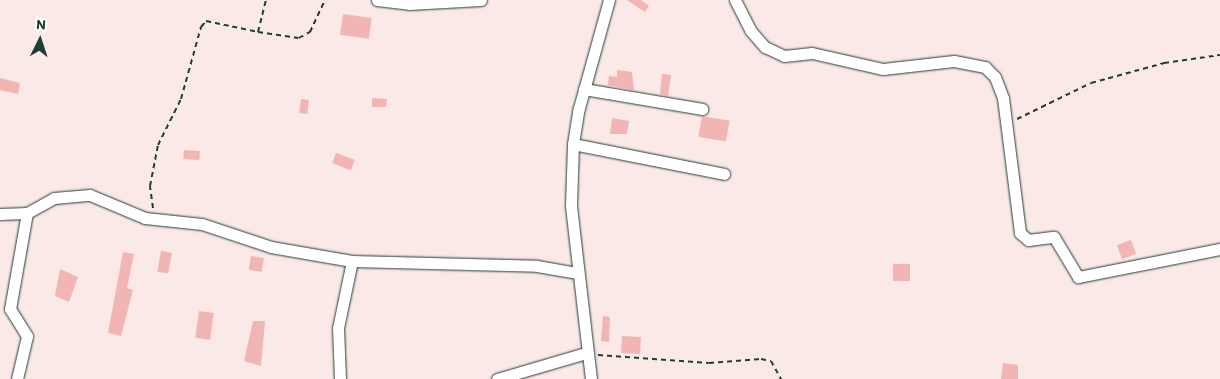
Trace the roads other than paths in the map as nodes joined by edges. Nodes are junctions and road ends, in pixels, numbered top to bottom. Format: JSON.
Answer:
{"nodes":[{"id":1,"x":377,"y":0,"type":"edge"},
{"id":2,"x":481,"y":0,"type":"edge"},
{"id":3,"x":609,"y":0,"type":"edge"},
{"id":4,"x":735,"y":0,"type":"edge"},
{"id":5,"x":441,"y":1,"type":"edge"},
{"id":6,"x":584,"y":89,"type":"junction"},
{"id":7,"x":702,"y":109,"type":"dead end"},
{"id":8,"x":573,"y":144,"type":"junction"},
{"id":9,"x":724,"y":174,"type":"dead end"},
{"id":10,"x":27,"y":213,"type":"junction"},
{"id":11,"x":0,"y":214,"type":"edge"},
{"id":12,"x":1220,"y":249,"type":"edge"},
{"id":13,"x":352,"y":261,"type":"junction"},
{"id":14,"x":576,"y":273,"type":"junction"},
{"id":15,"x":586,"y":353,"type":"junction"},
{"id":16,"x":17,"y":379,"type":"edge"},
{"id":17,"x":340,"y":379,"type":"edge"},
{"id":18,"x":497,"y":379,"type":"edge"},
{"id":19,"x":591,"y":379,"type":"edge"}],
"edges":[{"from":1,"to":5,"type":"street"},
{"from":2,"to":5,"type":"street"},
{"from":3,"to":6,"type":"street"},
{"from":4,"to":12,"type":"street"},
{"from":6,"to":7,"type":"street"},
{"from":6,"to":8,"type":"street"},
{"from":8,"to":9,"type":"street"},
{"from":8,"to":14,"type":"street"},
{"from":10,"to":11,"type":"street"},
{"from":10,"to":13,"type":"street"},
{"from":10,"to":16,"type":"street"},
{"from":13,"to":14,"type":"street"},
{"from":13,"to":17,"type":"street"},
{"from":14,"to":15,"type":"street"},
{"from":15,"to":18,"type":"street"},
{"from":15,"to":19,"type":"street"}]}
